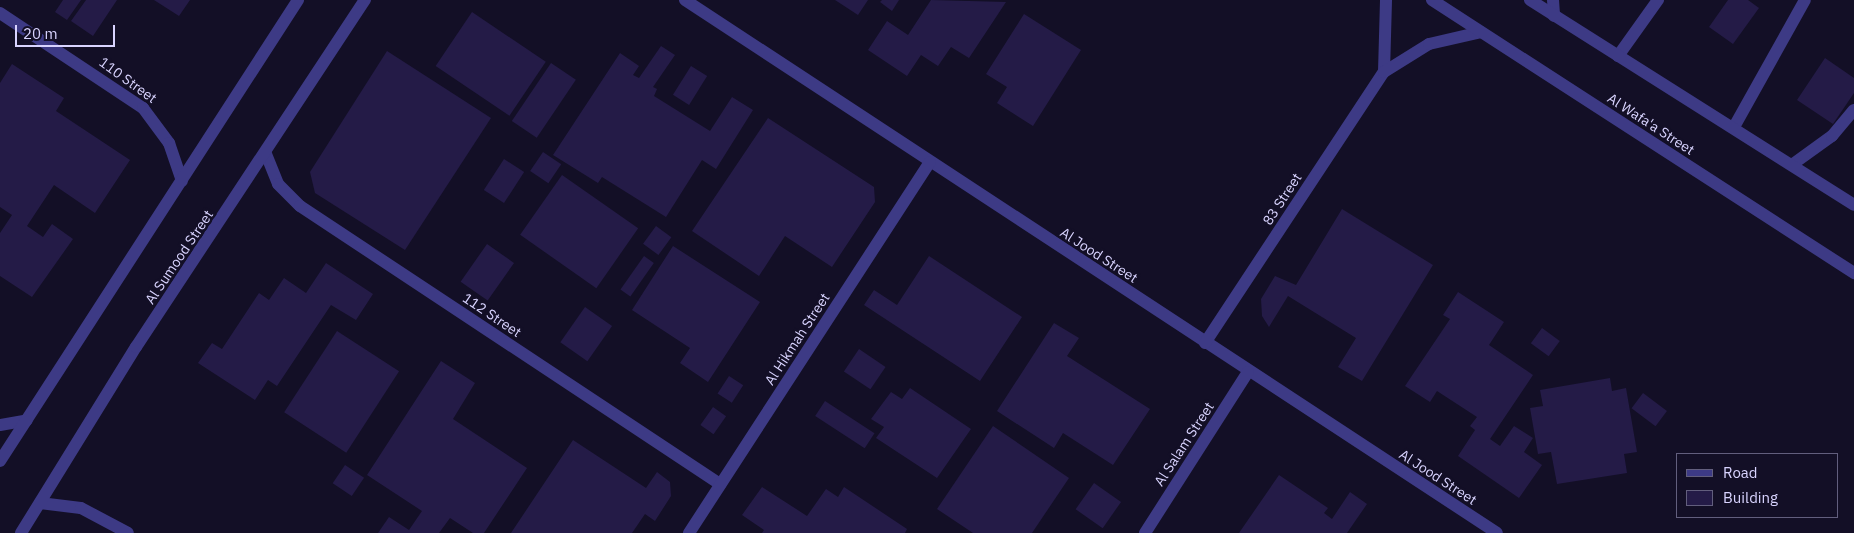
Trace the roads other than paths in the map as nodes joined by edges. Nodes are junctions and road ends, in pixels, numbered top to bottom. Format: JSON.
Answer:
{"nodes":[{"id":1,"x":298,"y":0,"type":"edge"},
{"id":2,"x":365,"y":0,"type":"edge"},
{"id":3,"x":685,"y":0,"type":"edge"},
{"id":4,"x":1386,"y":0,"type":"edge"},
{"id":5,"x":1432,"y":0,"type":"edge"},
{"id":6,"x":1530,"y":0,"type":"edge"},
{"id":7,"x":1553,"y":0,"type":"edge"},
{"id":8,"x":1658,"y":0,"type":"edge"},
{"id":9,"x":1805,"y":0,"type":"edge"},
{"id":10,"x":0,"y":13,"type":"edge"},
{"id":11,"x":1554,"y":16,"type":"junction"},
{"id":12,"x":1481,"y":32,"type":"junction"},
{"id":13,"x":1618,"y":56,"type":"junction"},
{"id":14,"x":1384,"y":72,"type":"junction"},
{"id":15,"x":1854,"y":110,"type":"edge"},
{"id":16,"x":1734,"y":127,"type":"junction"},
{"id":17,"x":266,"y":154,"type":"junction"},
{"id":18,"x":930,"y":162,"type":"junction"},
{"id":19,"x":1793,"y":164,"type":"junction"},
{"id":20,"x":182,"y":181,"type":"junction"},
{"id":21,"x":1854,"y":206,"type":"edge"},
{"id":22,"x":1854,"y":273,"type":"edge"},
{"id":23,"x":1205,"y":344,"type":"junction"},
{"id":24,"x":1248,"y":372,"type":"junction"},
{"id":25,"x":27,"y":420,"type":"junction"},
{"id":26,"x":0,"y":425,"type":"edge"},
{"id":27,"x":0,"y":460,"type":"edge"},
{"id":28,"x":720,"y":484,"type":"junction"},
{"id":29,"x":40,"y":503,"type":"junction"},
{"id":30,"x":21,"y":533,"type":"edge"},
{"id":31,"x":128,"y":533,"type":"edge"},
{"id":32,"x":689,"y":533,"type":"edge"},
{"id":33,"x":1144,"y":533,"type":"edge"},
{"id":34,"x":1497,"y":533,"type":"edge"}],
"edges":[{"from":1,"to":20,"type":"street"},
{"from":2,"to":17,"type":"street","name":"Al Sumood Street"},
{"from":3,"to":18,"type":"street","name":"Al Jood Street"},
{"from":4,"to":14,"type":"street"},
{"from":5,"to":12,"type":"street","name":"Al Wafa'a Street"},
{"from":6,"to":11,"type":"street"},
{"from":7,"to":11,"type":"street"},
{"from":8,"to":13,"type":"street"},
{"from":9,"to":16,"type":"street"},
{"from":10,"to":20,"type":"street","name":"110 Street"},
{"from":11,"to":13,"type":"street"},
{"from":12,"to":14,"type":"street","name":"83 Street"},
{"from":12,"to":22,"type":"street","name":"Al Wafa'a Street"},
{"from":13,"to":16,"type":"street"},
{"from":14,"to":23,"type":"street","name":"83 Street"},
{"from":15,"to":19,"type":"street"},
{"from":16,"to":19,"type":"street"},
{"from":17,"to":28,"type":"street","name":"112 Street"},
{"from":17,"to":29,"type":"street","name":"Al Sumood Street"},
{"from":18,"to":23,"type":"street","name":"Al Jood Street"},
{"from":18,"to":28,"type":"street","name":"Al Hikmah Street"},
{"from":19,"to":21,"type":"street"},
{"from":20,"to":25,"type":"street"},
{"from":23,"to":24,"type":"street","name":"Al Jood Street"},
{"from":24,"to":33,"type":"street","name":"Al Salam Street"},
{"from":24,"to":34,"type":"street","name":"Al Jood Street"},
{"from":25,"to":26,"type":"street"},
{"from":25,"to":27,"type":"street"},
{"from":28,"to":32,"type":"street","name":"Al Hikmah Street"},
{"from":29,"to":30,"type":"street","name":"Al Sumood Street"},
{"from":29,"to":31,"type":"street"}]}
